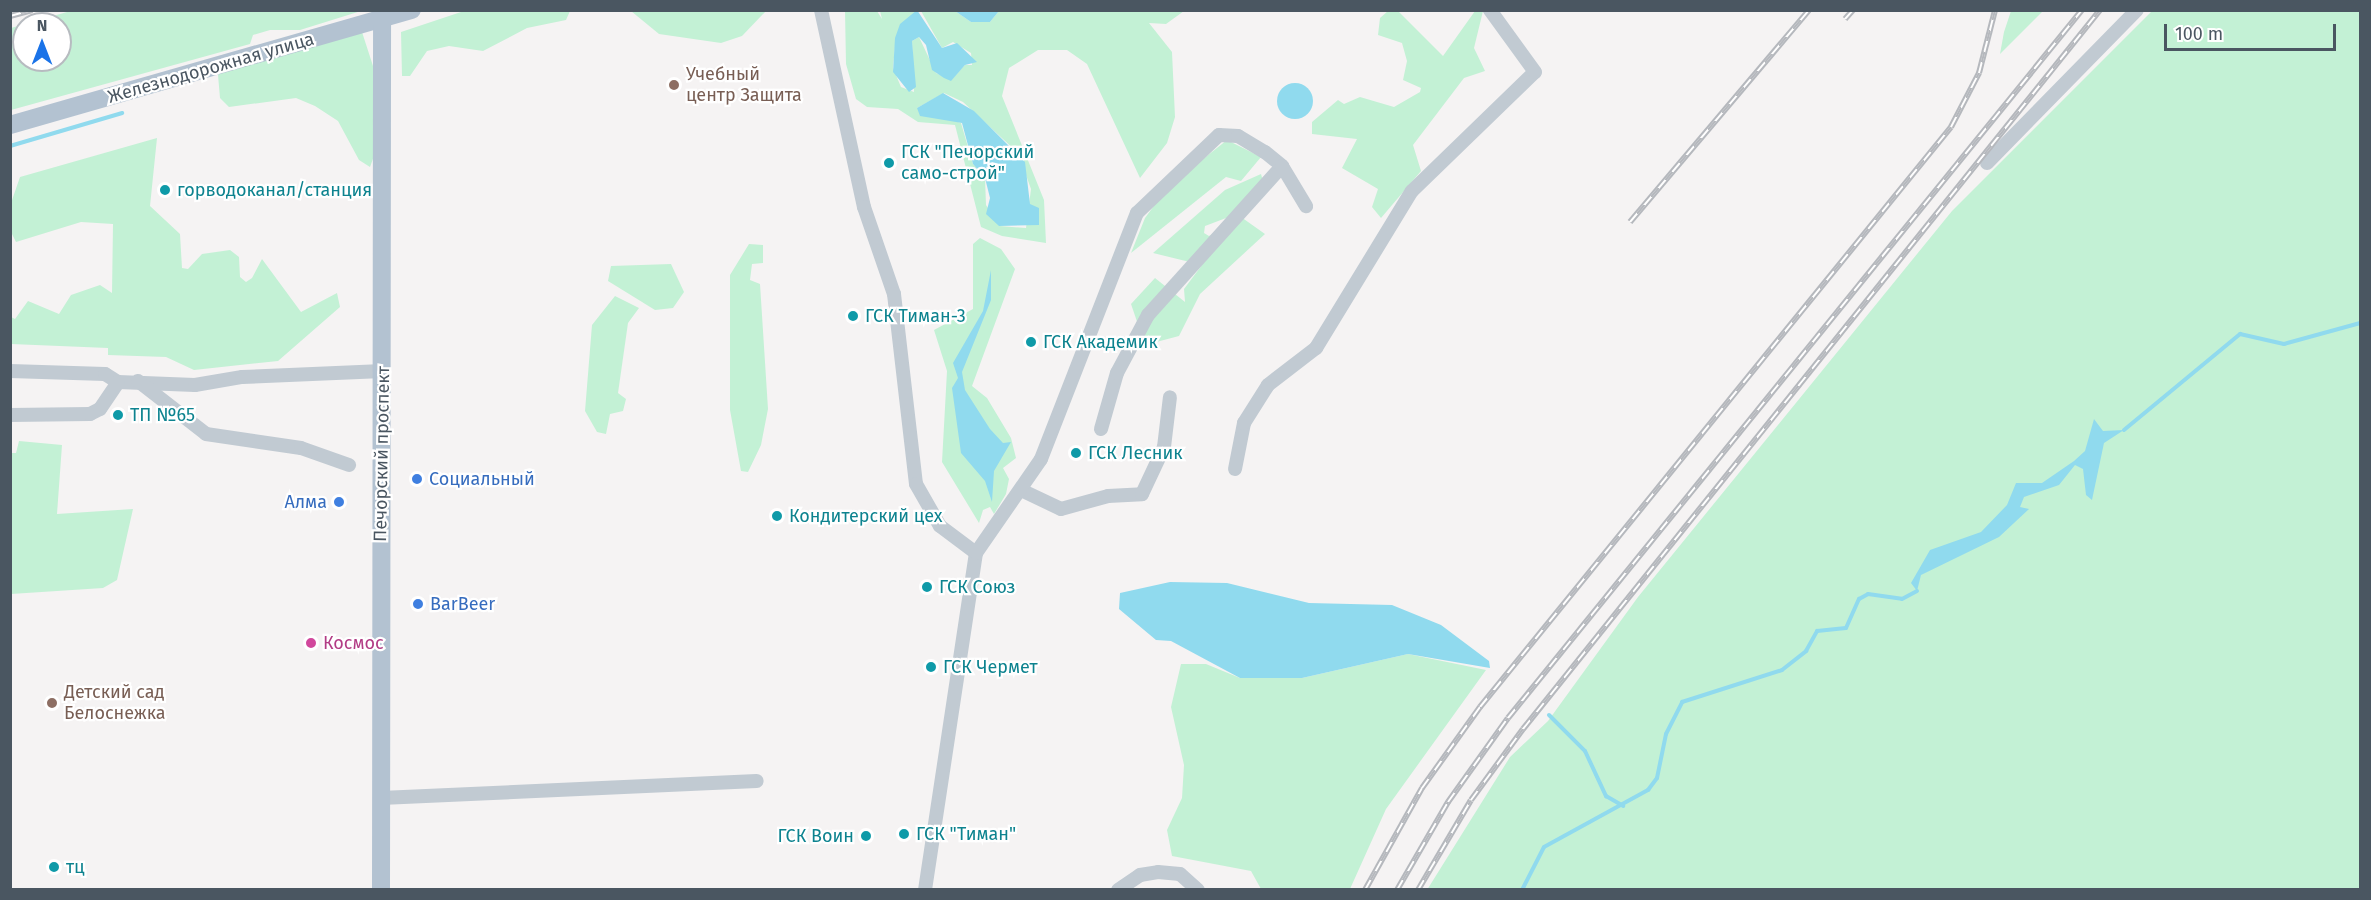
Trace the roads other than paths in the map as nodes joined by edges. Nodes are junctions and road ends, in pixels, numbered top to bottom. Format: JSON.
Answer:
{"nodes":[{"id":1,"x":412,"y":10,"type":"edge"},
{"id":2,"x":821,"y":10,"type":"edge"},
{"id":3,"x":1490,"y":10,"type":"edge"},
{"id":4,"x":2137,"y":10,"type":"edge"},
{"id":5,"x":382,"y":19,"type":"junction"},
{"id":6,"x":10,"y":125,"type":"edge"},
{"id":7,"x":1987,"y":163,"type":"dead end"},
{"id":8,"x":1282,"y":166,"type":"junction"},
{"id":9,"x":1306,"y":206,"type":"dead end"},
{"id":10,"x":10,"y":371,"type":"edge"},
{"id":11,"x":383,"y":371,"type":"junction"},
{"id":12,"x":138,"y":381,"type":"junction"},
{"id":13,"x":118,"y":382,"type":"junction"},
{"id":14,"x":1170,"y":397,"type":"dead end"},
{"id":15,"x":10,"y":414,"type":"edge"},
{"id":16,"x":1101,"y":429,"type":"dead end"},
{"id":17,"x":349,"y":465,"type":"dead end"},
{"id":18,"x":1235,"y":469,"type":"dead end"},
{"id":19,"x":1021,"y":490,"type":"junction"},
{"id":20,"x":976,"y":553,"type":"junction"},
{"id":21,"x":757,"y":781,"type":"dead end"},
{"id":22,"x":381,"y":798,"type":"junction"},
{"id":23,"x":381,"y":890,"type":"edge"},
{"id":24,"x":926,"y":890,"type":"edge"},
{"id":25,"x":1118,"y":890,"type":"edge"},
{"id":26,"x":1198,"y":890,"type":"edge"}],
"edges":[{"from":1,"to":5,"type":"main road","name":"Железнодорожная улица"},
{"from":2,"to":20,"type":"street"},
{"from":3,"to":18,"type":"street"},
{"from":4,"to":7,"type":"street"},
{"from":5,"to":6,"type":"main road","name":"Железнодорожная улица"},
{"from":5,"to":11,"type":"main road","name":"Печорский проспект"},
{"from":8,"to":9,"type":"street"},
{"from":8,"to":16,"type":"street"},
{"from":8,"to":19,"type":"street"},
{"from":10,"to":13,"type":"street"},
{"from":11,"to":12,"type":"street"},
{"from":11,"to":22,"type":"main road","name":"Печорский проспект"},
{"from":12,"to":13,"type":"street"},
{"from":12,"to":17,"type":"street"},
{"from":13,"to":15,"type":"street"},
{"from":14,"to":19,"type":"street"},
{"from":19,"to":20,"type":"street"},
{"from":20,"to":24,"type":"street"},
{"from":21,"to":22,"type":"street"},
{"from":22,"to":23,"type":"main road","name":"Печорский проспект"},
{"from":25,"to":26,"type":"street"}]}
